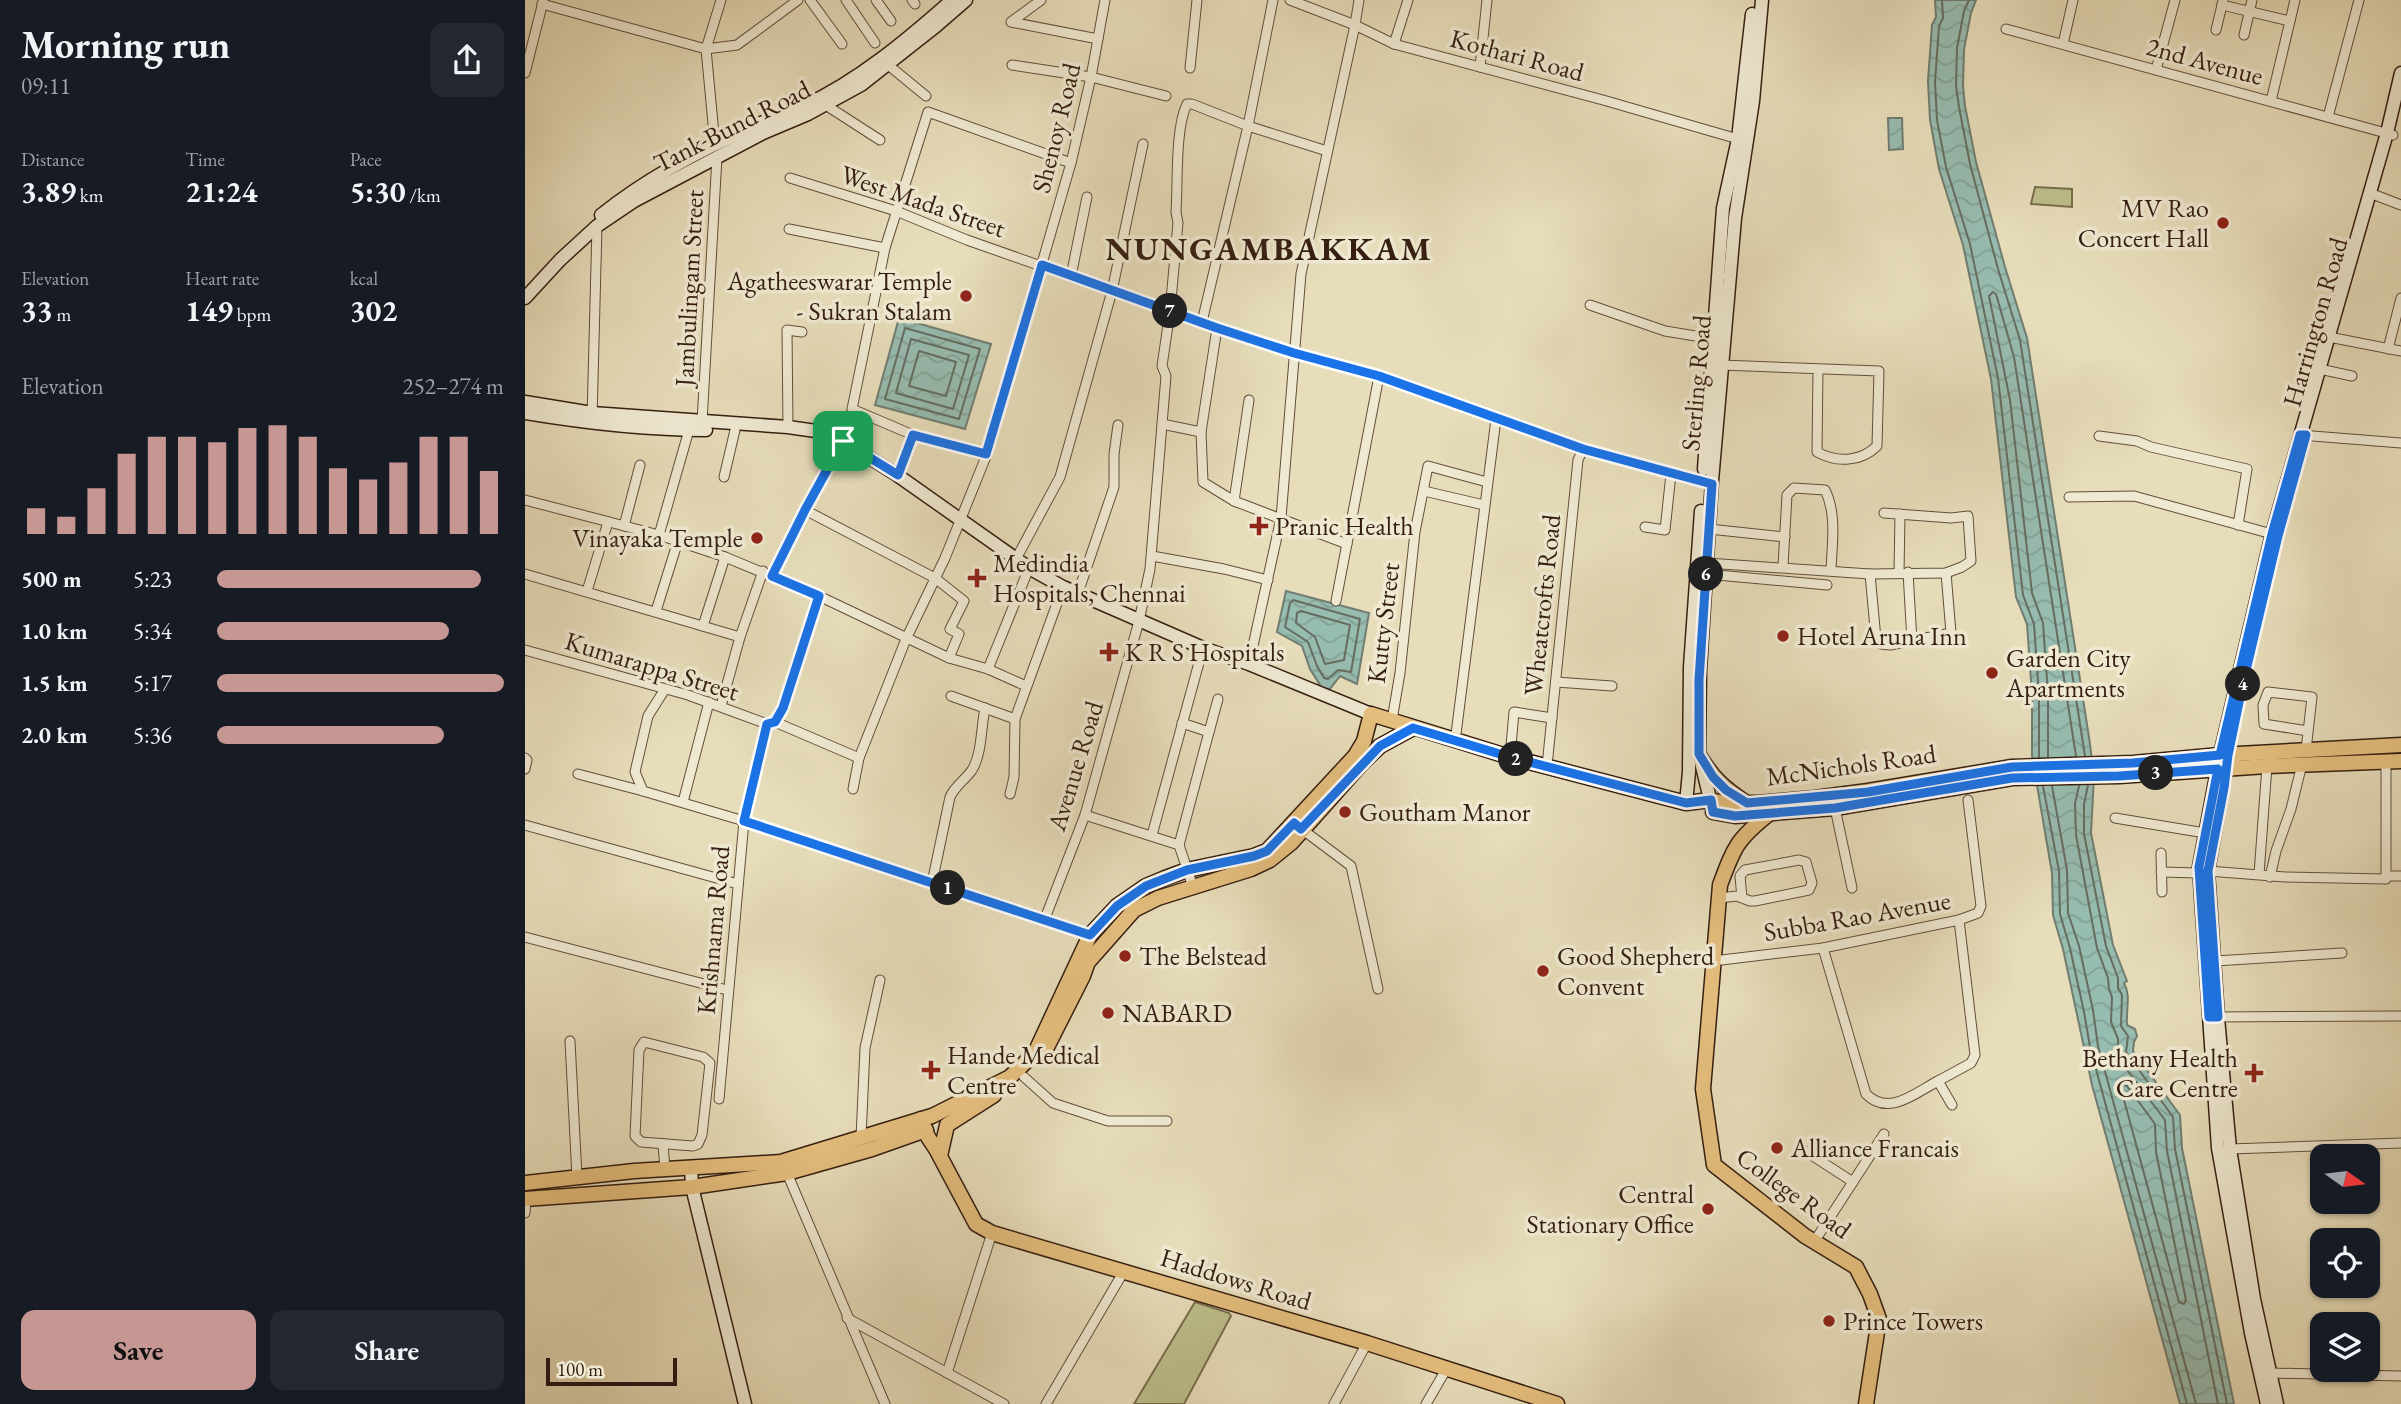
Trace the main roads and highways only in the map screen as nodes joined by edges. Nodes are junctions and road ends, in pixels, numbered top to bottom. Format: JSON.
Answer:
{"nodes":[{"id":1,"x":966,"y":0,"type":"edge"},
{"id":2,"x":1754,"y":0,"type":"edge"},
{"id":3,"x":1762,"y":0,"type":"edge"},
{"id":4,"x":949,"y":1,"type":"edge"},
{"id":5,"x":2401,"y":73,"type":"edge"},
{"id":6,"x":821,"y":101,"type":"junction"},
{"id":7,"x":2401,"y":107,"type":"edge"},
{"id":8,"x":2390,"y":134,"type":"junction"},
{"id":9,"x":716,"y":151,"type":"junction"},
{"id":10,"x":525,"y":292,"type":"edge"},
{"id":11,"x":525,"y":298,"type":"edge"},
{"id":12,"x":525,"y":402,"type":"edge"},
{"id":13,"x":525,"y":413,"type":"edge"},
{"id":14,"x":592,"y":419,"type":"junction"},
{"id":15,"x":823,"y":432,"type":"junction"},
{"id":16,"x":2303,"y":435,"type":"junction"},
{"id":17,"x":1708,"y":483,"type":"junction"},
{"id":18,"x":1371,"y":714,"type":"junction"},
{"id":19,"x":1413,"y":728,"type":"junction"},
{"id":20,"x":2401,"y":745,"type":"edge"},
{"id":21,"x":1700,"y":757,"type":"junction"},
{"id":22,"x":2304,"y":757,"type":"junction"},
{"id":23,"x":2223,"y":760,"type":"junction"},
{"id":24,"x":2393,"y":761,"type":"edge"},
{"id":25,"x":2012,"y":772,"type":"junction"},
{"id":26,"x":1686,"y":803,"type":"junction"},
{"id":27,"x":1712,"y":806,"type":"junction"},
{"id":28,"x":1748,"y":815,"type":"junction"},
{"id":29,"x":1298,"y":826,"type":"junction"},
{"id":30,"x":2203,"y":872,"type":"junction"},
{"id":31,"x":2213,"y":1017,"type":"junction"},
{"id":32,"x":923,"y":1125,"type":"junction"},
{"id":33,"x":859,"y":1139,"type":"junction"},
{"id":34,"x":819,"y":1151,"type":"junction"},
{"id":35,"x":849,"y":1156,"type":"junction"},
{"id":36,"x":940,"y":1156,"type":"junction"},
{"id":37,"x":834,"y":1160,"type":"junction"},
{"id":38,"x":691,"y":1167,"type":"junction"},
{"id":39,"x":525,"y":1183,"type":"edge"},
{"id":40,"x":692,"y":1186,"type":"junction"},
{"id":41,"x":525,"y":1203,"type":"edge"},
{"id":42,"x":745,"y":1404,"type":"edge"},
{"id":43,"x":1557,"y":1404,"type":"edge"},
{"id":44,"x":1866,"y":1404,"type":"edge"},
{"id":45,"x":2267,"y":1404,"type":"edge"},
{"id":46,"x":2277,"y":1404,"type":"edge"}],
"edges":[{"from":1,"to":6,"type":"main road","name":"Tank Bund Road"},
{"from":2,"to":17,"type":"main road","name":"Sterling Road"},
{"from":3,"to":17,"type":"main road","name":"Sterling Road"},
{"from":4,"to":6,"type":"main road","name":"Tank Bund Road"},
{"from":5,"to":8,"type":"main road"},
{"from":6,"to":9,"type":"main road","name":"Tank Bund Road"},
{"from":7,"to":8,"type":"main road","name":"Harrington Road"},
{"from":8,"to":16,"type":"main road"},
{"from":8,"to":16,"type":"main road","name":"Harrington Road"},
{"from":9,"to":10,"type":"main road","name":"Tank Bund Road"},
{"from":9,"to":11,"type":"main road","name":"Tank Bund Road"},
{"from":12,"to":14,"type":"main road"},
{"from":13,"to":14,"type":"main road"},
{"from":14,"to":15,"type":"main road"},
{"from":14,"to":15,"type":"main road"},
{"from":15,"to":18,"type":"main road"},
{"from":16,"to":23,"type":"main road","name":"Harrington Road"},
{"from":16,"to":23,"type":"main road"},
{"from":17,"to":21,"type":"main road","name":"Sterling Road"},
{"from":17,"to":26,"type":"main road","name":"Sterling Road"},
{"from":18,"to":19,"type":"main road"},
{"from":18,"to":29,"type":"main road"},
{"from":19,"to":26,"type":"main road"},
{"from":19,"to":29,"type":"main road"},
{"from":20,"to":22,"type":"main road"},
{"from":21,"to":27,"type":"main road","name":"Sterling Road"},
{"from":21,"to":28,"type":"main road"},
{"from":22,"to":23,"type":"main road"},
{"from":22,"to":23,"type":"main road"},
{"from":22,"to":24,"type":"main road"},
{"from":23,"to":25,"type":"main road"},
{"from":23,"to":30,"type":"main road"},
{"from":23,"to":30,"type":"main road"},
{"from":25,"to":28,"type":"main road","name":"McNichols Road"},
{"from":25,"to":28,"type":"main road","name":"McNichols Road"},
{"from":26,"to":27,"type":"main road"},
{"from":27,"to":28,"type":"main road","name":"McNichols Road"},
{"from":28,"to":44,"type":"main road","name":"College Road"},
{"from":29,"to":32,"type":"main road"},
{"from":29,"to":36,"type":"main road"},
{"from":30,"to":31,"type":"main road"},
{"from":30,"to":31,"type":"main road"},
{"from":31,"to":45,"type":"main road"},
{"from":31,"to":46,"type":"main road"},
{"from":32,"to":33,"type":"main road"},
{"from":32,"to":35,"type":"main road"},
{"from":32,"to":36,"type":"main road","name":"Haddows Road"},
{"from":33,"to":34,"type":"main road"},
{"from":33,"to":35,"type":"main road"},
{"from":34,"to":37,"type":"main road"},
{"from":34,"to":38,"type":"main road"},
{"from":35,"to":37,"type":"main road"},
{"from":36,"to":43,"type":"main road","name":"Haddows Road"},
{"from":37,"to":40,"type":"main road"},
{"from":38,"to":39,"type":"main road"},
{"from":38,"to":40,"type":"main road"},
{"from":40,"to":41,"type":"main road"},
{"from":40,"to":42,"type":"main road"}]}
